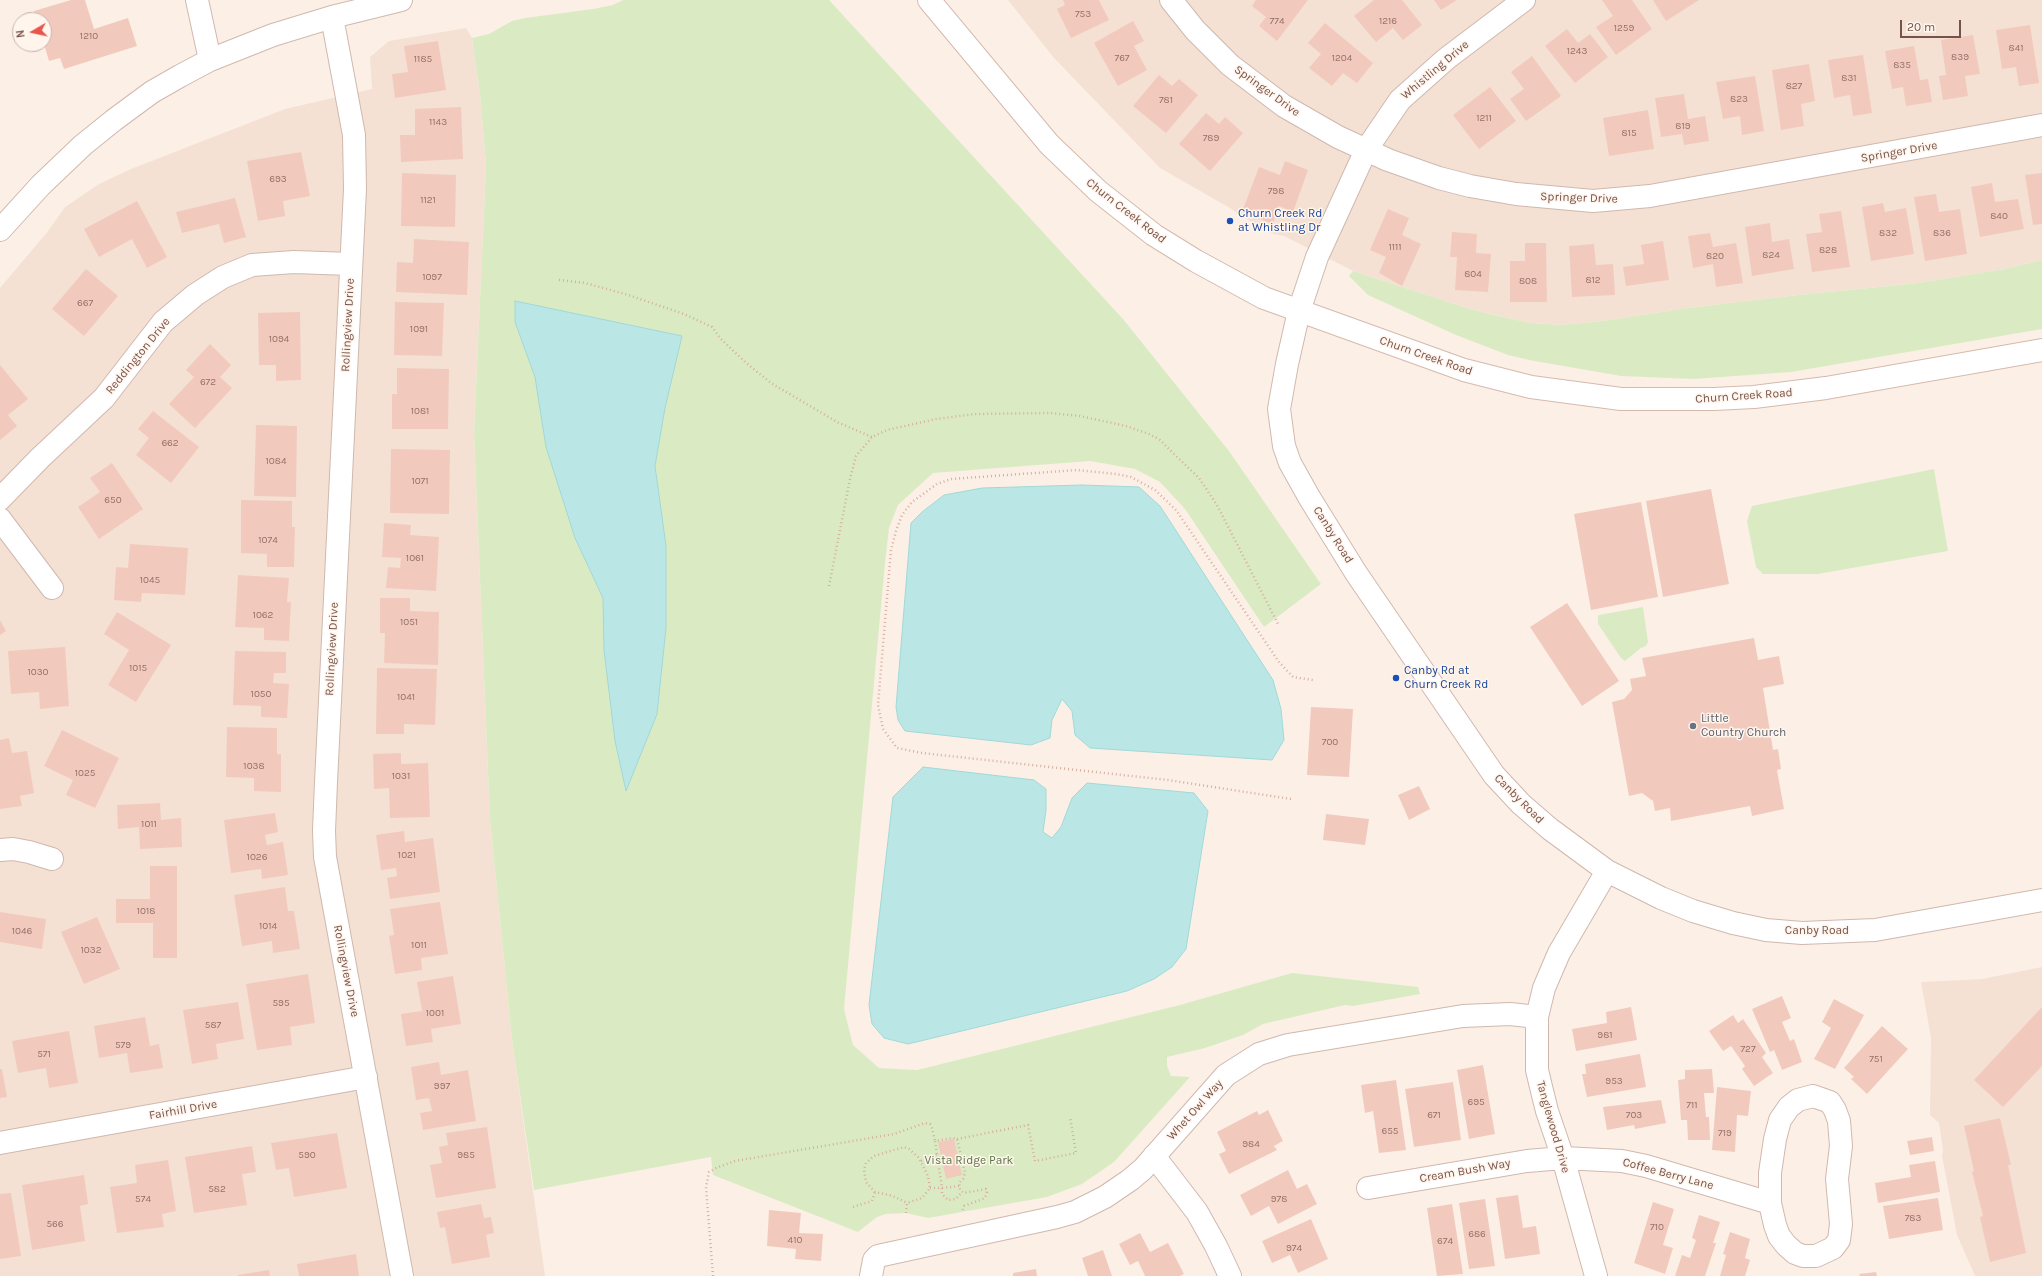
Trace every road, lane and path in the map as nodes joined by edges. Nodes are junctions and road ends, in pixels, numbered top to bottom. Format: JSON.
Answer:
{"nodes":[{"id":1,"x":197,"y":0,"type":"edge"},
{"id":2,"x":401,"y":0,"type":"edge"},
{"id":3,"x":929,"y":0,"type":"edge"},
{"id":4,"x":1171,"y":0,"type":"edge"},
{"id":5,"x":1524,"y":0,"type":"edge"},
{"id":6,"x":332,"y":17,"type":"junction"},
{"id":7,"x":210,"y":60,"type":"junction"},
{"id":8,"x":2042,"y":125,"type":"edge"},
{"id":9,"x":1366,"y":150,"type":"junction"},
{"id":10,"x":0,"y":230,"type":"edge"},
{"id":11,"x":351,"y":264,"type":"junction"},
{"id":12,"x":559,"y":280,"type":"dead end"},
{"id":13,"x":1299,"y":311,"type":"junction"},
{"id":14,"x":2042,"y":350,"type":"edge"},
{"id":15,"x":872,"y":436,"type":"junction"},
{"id":16,"x":0,"y":499,"type":"edge"},
{"id":17,"x":0,"y":519,"type":"edge"},
{"id":18,"x":829,"y":586,"type":"dead end"},
{"id":19,"x":52,"y":588,"type":"dead end"},
{"id":20,"x":1278,"y":624,"type":"dead end"},
{"id":21,"x":1313,"y":680,"type":"dead end"},
{"id":22,"x":1291,"y":799,"type":"dead end"},
{"id":23,"x":0,"y":850,"type":"edge"},
{"id":24,"x":52,"y":859,"type":"dead end"},
{"id":25,"x":1607,"y":871,"type":"junction"},
{"id":26,"x":2042,"y":900,"type":"edge"},
{"id":27,"x":1537,"y":1017,"type":"junction"},
{"id":28,"x":366,"y":1077,"type":"junction"},
{"id":29,"x":1070,"y":1117,"type":"dead end"},
{"id":30,"x":957,"y":1138,"type":"junction"},
{"id":31,"x":935,"y":1142,"type":"junction"},
{"id":32,"x":0,"y":1143,"type":"edge"},
{"id":33,"x":937,"y":1154,"type":"junction"},
{"id":34,"x":1154,"y":1156,"type":"junction"},
{"id":35,"x":1563,"y":1158,"type":"junction"},
{"id":36,"x":920,"y":1161,"type":"junction"},
{"id":37,"x":959,"y":1186,"type":"junction"},
{"id":38,"x":930,"y":1188,"type":"junction"},
{"id":39,"x":942,"y":1188,"type":"junction"},
{"id":40,"x":1368,"y":1188,"type":"dead end"},
{"id":41,"x":875,"y":1192,"type":"junction"},
{"id":42,"x":962,"y":1192,"type":"junction"},
{"id":43,"x":907,"y":1203,"type":"junction"},
{"id":44,"x":1770,"y":1203,"type":"junction"},
{"id":45,"x":853,"y":1207,"type":"dead end"},
{"id":46,"x":962,"y":1212,"type":"dead end"},
{"id":47,"x":906,"y":1213,"type":"dead end"},
{"id":48,"x":873,"y":1268,"type":"edge"},
{"id":49,"x":402,"y":1276,"type":"edge"},
{"id":50,"x":713,"y":1276,"type":"edge"},
{"id":51,"x":1230,"y":1276,"type":"edge"},
{"id":52,"x":1596,"y":1276,"type":"edge"}],
"edges":[{"from":1,"to":7,"type":"street"},
{"from":2,"to":6,"type":"street"},
{"from":3,"to":13,"type":"street","name":"Churn Creek Road"},
{"from":4,"to":9,"type":"street","name":"Springer Drive"},
{"from":5,"to":9,"type":"street","name":"Whistling Drive"},
{"from":6,"to":7,"type":"street"},
{"from":6,"to":11,"type":"street","name":"Rollingview Drive"},
{"from":7,"to":10,"type":"street"},
{"from":8,"to":9,"type":"street","name":"Springer Drive"},
{"from":9,"to":13,"type":"street","name":"Whistling Drive"},
{"from":11,"to":16,"type":"street","name":"Reddington Drive"},
{"from":11,"to":28,"type":"street","name":"Rollingview Drive"},
{"from":12,"to":15,"type":"path"},
{"from":13,"to":14,"type":"street","name":"Churn Creek Road"},
{"from":13,"to":25,"type":"street","name":"Canby Road"},
{"from":15,"to":18,"type":"path"},
{"from":15,"to":20,"type":"path"},
{"from":17,"to":19,"type":"street"},
{"from":21,"to":22,"type":"path"},
{"from":23,"to":24,"type":"street"},
{"from":25,"to":26,"type":"street","name":"Canby Road"},
{"from":25,"to":27,"type":"street","name":"Tanglewood Drive"},
{"from":27,"to":34,"type":"street","name":"Whet Owl Way"},
{"from":27,"to":35,"type":"street","name":"Tanglewood Drive"},
{"from":28,"to":32,"type":"street","name":"Fairhill Drive"},
{"from":28,"to":49,"type":"street","name":"Rollingview Drive"},
{"from":29,"to":30,"type":"path"},
{"from":30,"to":31,"type":"path"},
{"from":30,"to":37,"type":"path"},
{"from":31,"to":33,"type":"path"},
{"from":31,"to":50,"type":"path"},
{"from":33,"to":36,"type":"path"},
{"from":33,"to":39,"type":"path"},
{"from":34,"to":48,"type":"street","name":"Whet Owl Way"},
{"from":34,"to":51,"type":"street"},
{"from":35,"to":40,"type":"street","name":"Cream Bush Way"},
{"from":35,"to":44,"type":"street","name":"Coffee Berry Lane"},
{"from":35,"to":52,"type":"street","name":"Tanglewood Drive"},
{"from":36,"to":38,"type":"path"},
{"from":36,"to":41,"type":"path"},
{"from":37,"to":39,"type":"path"},
{"from":37,"to":42,"type":"path"},
{"from":38,"to":39,"type":"path"},
{"from":38,"to":43,"type":"path"},
{"from":39,"to":42,"type":"path"},
{"from":41,"to":43,"type":"path"},
{"from":41,"to":45,"type":"path"},
{"from":42,"to":46,"type":"path"},
{"from":43,"to":47,"type":"path"},
{"from":44,"to":44,"type":"street"}]}
